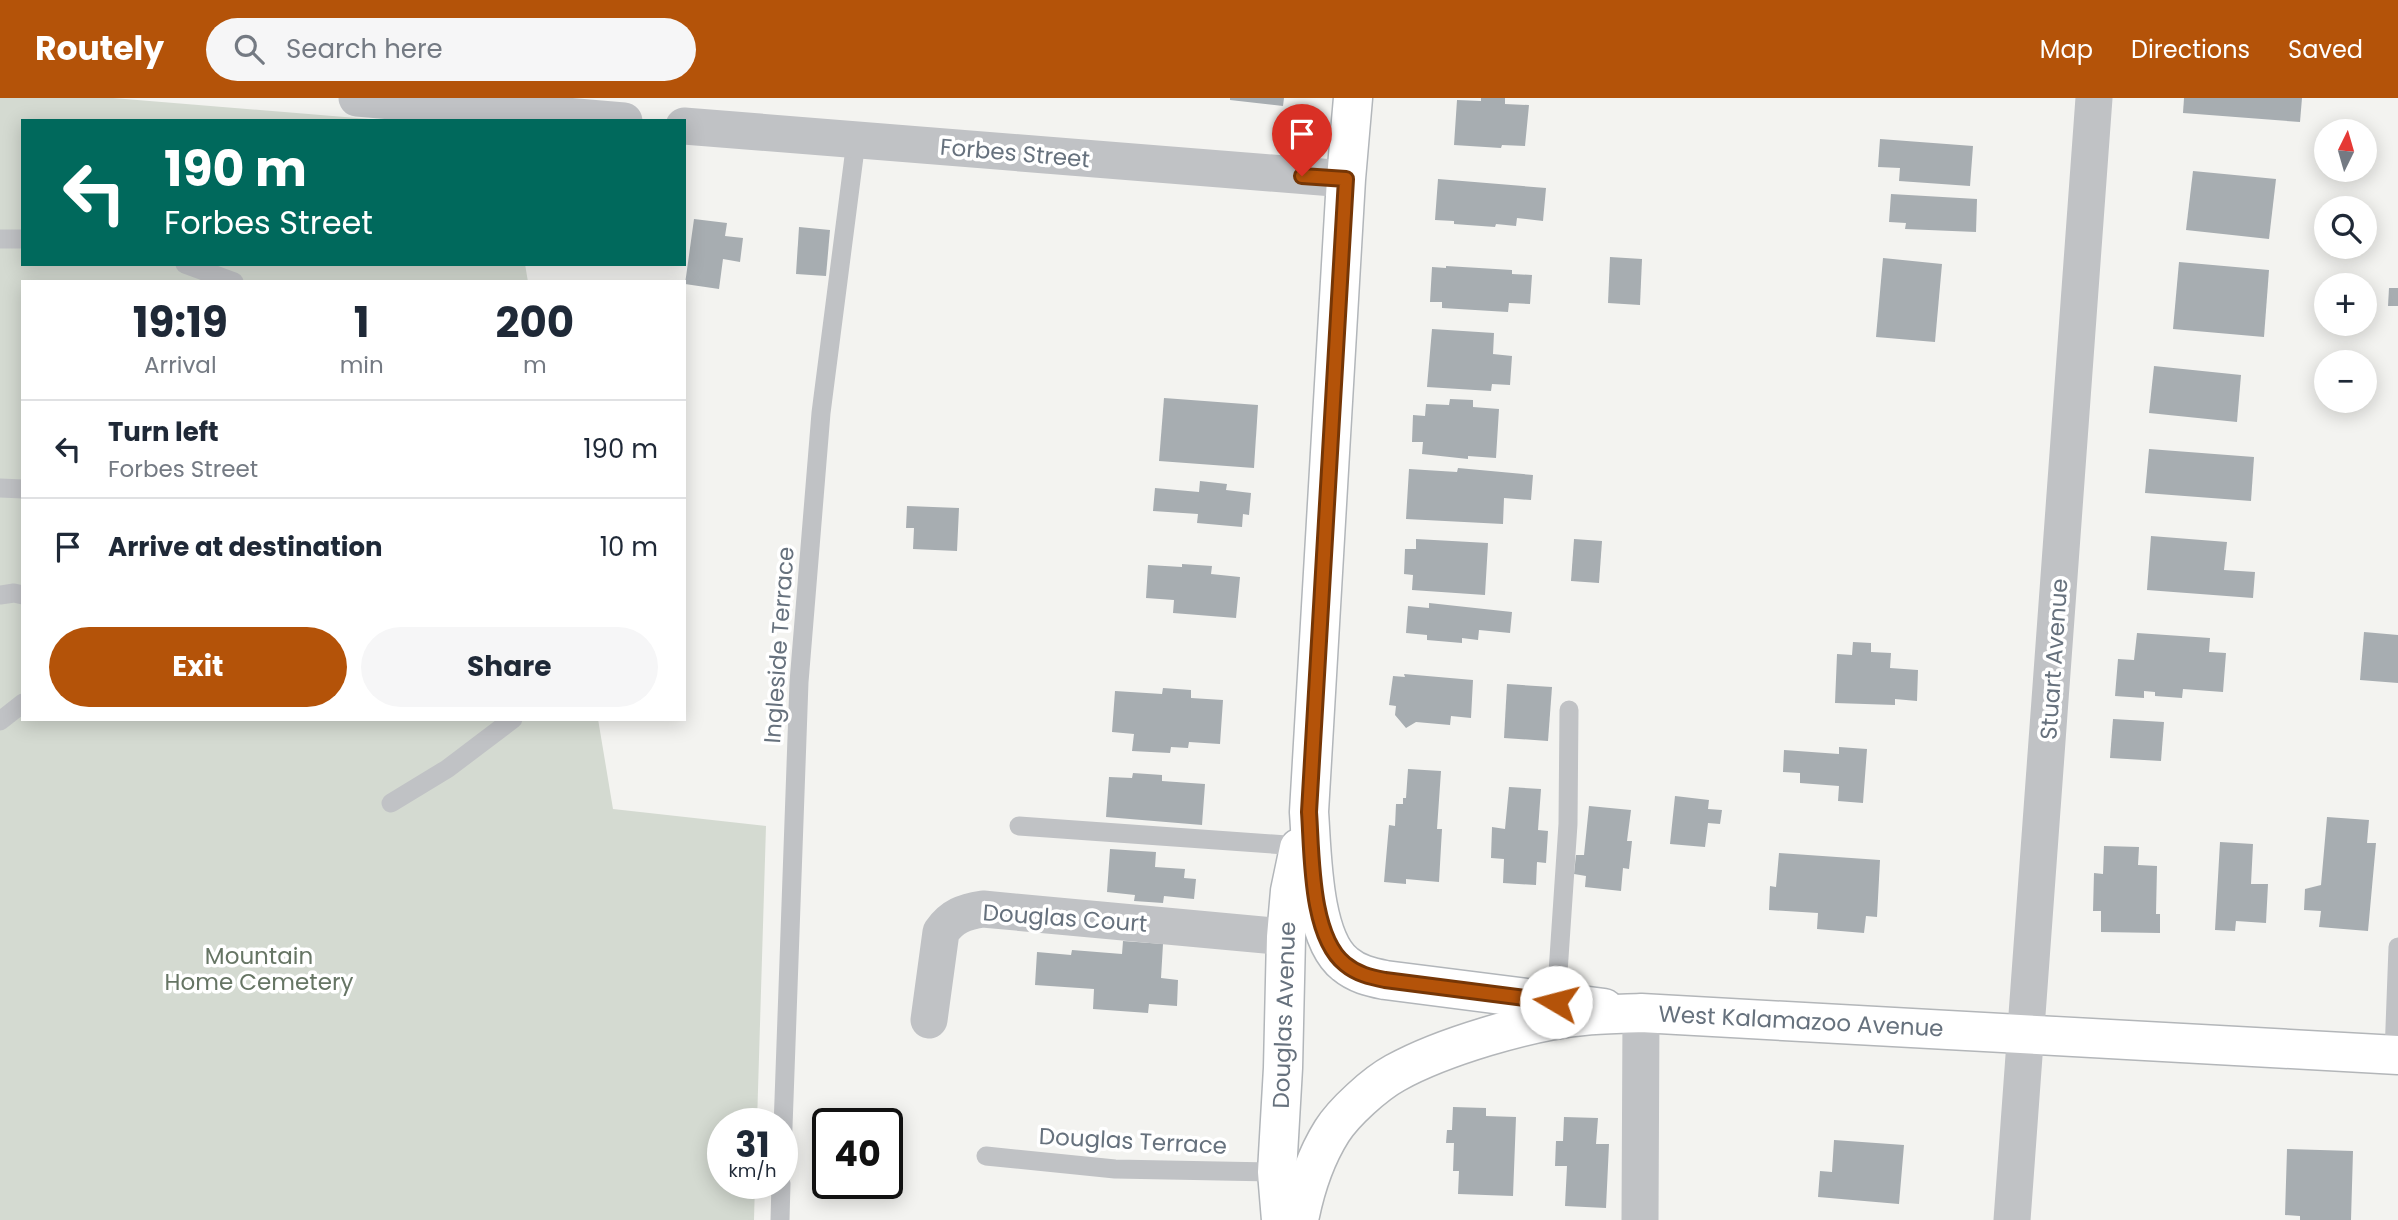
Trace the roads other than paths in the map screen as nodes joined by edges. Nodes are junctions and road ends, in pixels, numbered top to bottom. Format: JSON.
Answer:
{"nodes":[{"id":1,"x":358,"y":98,"type":"edge"},
{"id":2,"x":1353,"y":98,"type":"edge"},
{"id":3,"x":2094,"y":98,"type":"edge"},
{"id":4,"x":601,"y":119,"type":"edge"},
{"id":5,"x":686,"y":126,"type":"edge"},
{"id":6,"x":856,"y":141,"type":"junction"},
{"id":7,"x":1346,"y":179,"type":"junction"},
{"id":8,"x":0,"y":239,"type":"edge"},
{"id":9,"x":21,"y":239,"type":"edge"},
{"id":10,"x":190,"y":266,"type":"edge"},
{"id":11,"x":229,"y":280,"type":"edge"},
{"id":12,"x":0,"y":488,"type":"edge"},
{"id":13,"x":21,"y":489,"type":"edge"},
{"id":14,"x":0,"y":595,"type":"edge"},
{"id":15,"x":21,"y":595,"type":"edge"},
{"id":16,"x":21,"y":705,"type":"edge"},
{"id":17,"x":1569,"y":710,"type":"dead end"},
{"id":18,"x":0,"y":720,"type":"edge"},
{"id":19,"x":510,"y":721,"type":"edge"},
{"id":20,"x":391,"y":803,"type":"dead end"},
{"id":21,"x":1019,"y":825,"type":"dead end"},
{"id":22,"x":1304,"y":829,"type":"junction"},
{"id":23,"x":1286,"y":937,"type":"junction"},
{"id":24,"x":2398,"y":947,"type":"edge"},
{"id":25,"x":1556,"y":1002,"type":"junction"},
{"id":26,"x":1641,"y":1013,"type":"junction"},
{"id":27,"x":929,"y":1020,"type":"dead end"},
{"id":28,"x":2027,"y":1033,"type":"junction"},
{"id":29,"x":2396,"y":1055,"type":"edge"},
{"id":30,"x":784,"y":1108,"type":"edge"},
{"id":31,"x":986,"y":1156,"type":"dead end"},
{"id":32,"x":1277,"y":1172,"type":"junction"},
{"id":33,"x":781,"y":1199,"type":"edge"},
{"id":34,"x":780,"y":1220,"type":"edge"},
{"id":35,"x":1282,"y":1220,"type":"edge"},
{"id":36,"x":1298,"y":1220,"type":"edge"},
{"id":37,"x":1640,"y":1220,"type":"edge"},
{"id":38,"x":2012,"y":1220,"type":"edge"}],
"edges":[{"from":1,"to":4,"type":"street"},
{"from":2,"to":7,"type":"main road","name":"Douglas Avenue"},
{"from":3,"to":28,"type":"street","name":"Stuart Avenue"},
{"from":5,"to":6,"type":"street","name":"Forbes Street"},
{"from":6,"to":7,"type":"street","name":"Forbes Street"},
{"from":6,"to":30,"type":"lane","name":"Ingleside Terrace"},
{"from":7,"to":22,"type":"main road","name":"Douglas Avenue"},
{"from":8,"to":9,"type":"lane"},
{"from":10,"to":11,"type":"lane"},
{"from":12,"to":13,"type":"lane"},
{"from":14,"to":15,"type":"lane"},
{"from":16,"to":18,"type":"lane"},
{"from":17,"to":25,"type":"lane"},
{"from":19,"to":20,"type":"lane"},
{"from":21,"to":22,"type":"lane"},
{"from":22,"to":23,"type":"main road","name":"Douglas Avenue"},
{"from":22,"to":25,"type":"main road","name":"Douglas Avenue"},
{"from":23,"to":27,"type":"street","name":"Douglas Court"},
{"from":23,"to":32,"type":"main road","name":"Douglas Avenue"},
{"from":24,"to":29,"type":"lane"},
{"from":25,"to":26,"type":"main road","name":"Douglas Avenue"},
{"from":26,"to":28,"type":"main road","name":"West Kalamazoo Avenue"},
{"from":26,"to":36,"type":"main road","name":"West Kalamazoo Avenue"},
{"from":26,"to":37,"type":"street"},
{"from":28,"to":29,"type":"main road","name":"West Kalamazoo Avenue"},
{"from":28,"to":38,"type":"street","name":"Stuart Avenue"},
{"from":31,"to":32,"type":"lane","name":"Douglas Terrace"},
{"from":32,"to":35,"type":"main road","name":"Douglas Avenue"},
{"from":33,"to":34,"type":"lane"}]}
